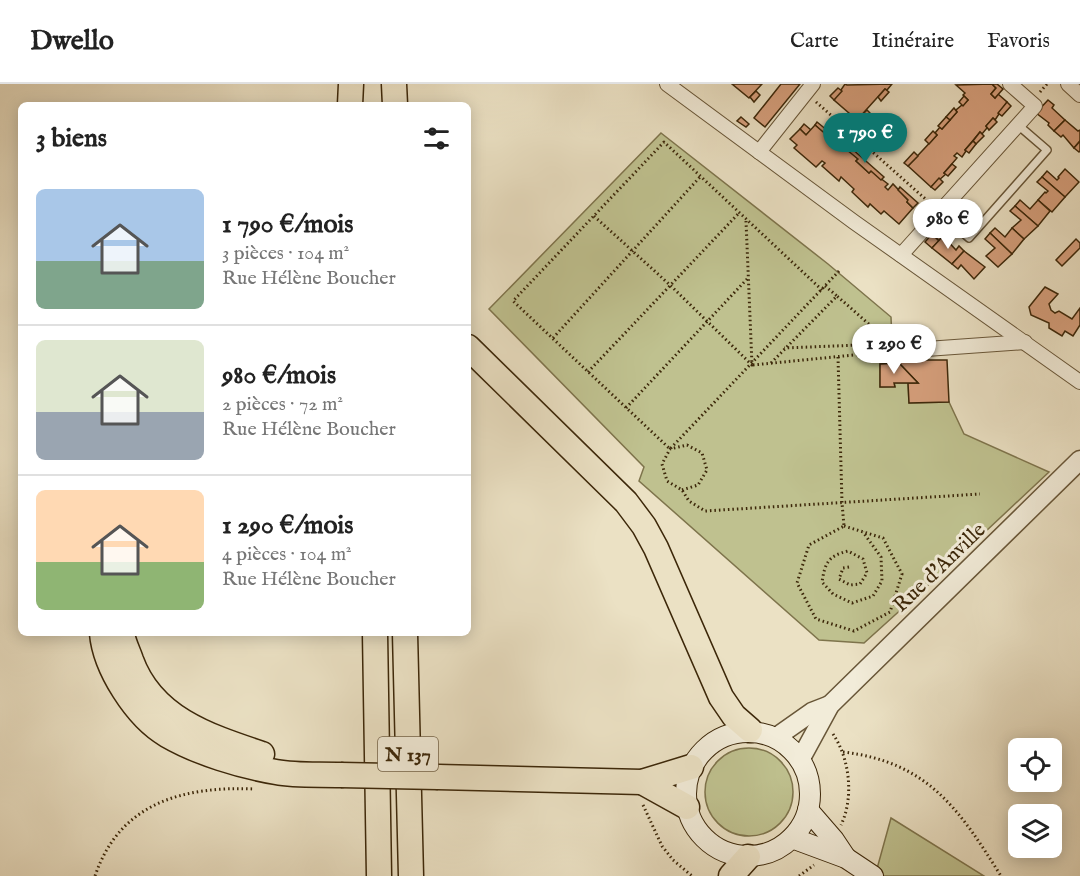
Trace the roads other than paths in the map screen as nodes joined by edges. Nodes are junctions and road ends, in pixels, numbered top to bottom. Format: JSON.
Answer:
{"nodes":[{"id":1,"x":351,"y":84,"type":"edge"},
{"id":2,"x":363,"y":84,"type":"edge"},
{"id":3,"x":394,"y":84,"type":"edge"},
{"id":4,"x":667,"y":84,"type":"edge"},
{"id":5,"x":1010,"y":84,"type":"edge"},
{"id":6,"x":1068,"y":84,"type":"edge"},
{"id":7,"x":809,"y":89,"type":"edge"},
{"id":8,"x":1080,"y":95,"type":"edge"},
{"id":9,"x":350,"y":102,"type":"edge"},
{"id":10,"x":363,"y":102,"type":"edge"},
{"id":11,"x":395,"y":102,"type":"edge"},
{"id":12,"x":1018,"y":124,"type":"junction"},
{"id":13,"x":759,"y":152,"type":"junction"},
{"id":14,"x":940,"y":212,"type":"junction"},
{"id":15,"x":901,"y":255,"type":"junction"},
{"id":16,"x":1025,"y":342,"type":"junction"},
{"id":17,"x":471,"y":350,"type":"edge"},
{"id":18,"x":898,"y":351,"type":"road end"},
{"id":19,"x":1080,"y":382,"type":"edge"},
{"id":20,"x":1080,"y":460,"type":"edge"},
{"id":21,"x":102,"y":636,"type":"edge"},
{"id":22,"x":123,"y":636,"type":"edge"},
{"id":23,"x":374,"y":636,"type":"edge"},
{"id":24,"x":405,"y":636,"type":"edge"},
{"id":25,"x":830,"y":705,"type":"junction"},
{"id":26,"x":750,"y":730,"type":"junction"},
{"id":27,"x":775,"y":738,"type":"junction"},
{"id":28,"x":800,"y":760,"type":"junction"},
{"id":29,"x":691,"y":767,"type":"junction"},
{"id":30,"x":329,"y":775,"type":"junction"},
{"id":31,"x":643,"y":794,"type":"junction"},
{"id":32,"x":687,"y":807,"type":"junction"},
{"id":33,"x":808,"y":810,"type":"junction"},
{"id":34,"x":792,"y":838,"type":"junction"},
{"id":35,"x":747,"y":857,"type":"junction"},
{"id":36,"x":846,"y":858,"type":"junction"},
{"id":37,"x":379,"y":876,"type":"edge"},
{"id":38,"x":411,"y":876,"type":"edge"},
{"id":39,"x":731,"y":876,"type":"edge"},
{"id":40,"x":873,"y":876,"type":"edge"}],
"edges":[{"from":1,"to":9,"type":"highway"},
{"from":2,"to":10,"type":"highway"},
{"from":3,"to":11,"type":"highway"},
{"from":4,"to":13,"type":"street"},
{"from":5,"to":12,"type":"street"},
{"from":6,"to":8,"type":"street"},
{"from":7,"to":13,"type":"street"},
{"from":12,"to":14,"type":"street"},
{"from":12,"to":14,"type":"lane"},
{"from":13,"to":15,"type":"street"},
{"from":14,"to":15,"type":"street"},
{"from":15,"to":16,"type":"street"},
{"from":16,"to":18,"type":"street"},
{"from":16,"to":19,"type":"street"},
{"from":17,"to":26,"type":"highway"},
{"from":20,"to":25,"type":"street","name":"Rue d'Anville"},
{"from":21,"to":30,"type":"highway"},
{"from":22,"to":30,"type":"highway"},
{"from":23,"to":37,"type":"highway","number":"N 137"},
{"from":24,"to":38,"type":"highway","number":"N 137"},
{"from":25,"to":27,"type":"street","name":"Rue d'Anville"},
{"from":25,"to":28,"type":"street","name":"Rue d'Anville"},
{"from":26,"to":27,"type":"main road"},
{"from":26,"to":29,"type":"main road"},
{"from":27,"to":28,"type":"main road"},
{"from":28,"to":33,"type":"main road"},
{"from":29,"to":31,"type":"highway"},
{"from":29,"to":32,"type":"main road"},
{"from":30,"to":31,"type":"highway","bridge":true},
{"from":31,"to":32,"type":"highway"},
{"from":32,"to":35,"type":"main road"},
{"from":33,"to":34,"type":"main road"},
{"from":33,"to":36,"type":"main road"},
{"from":34,"to":35,"type":"main road"},
{"from":34,"to":36,"type":"main road"},
{"from":35,"to":39,"type":"highway"},
{"from":36,"to":40,"type":"main road"}]}
